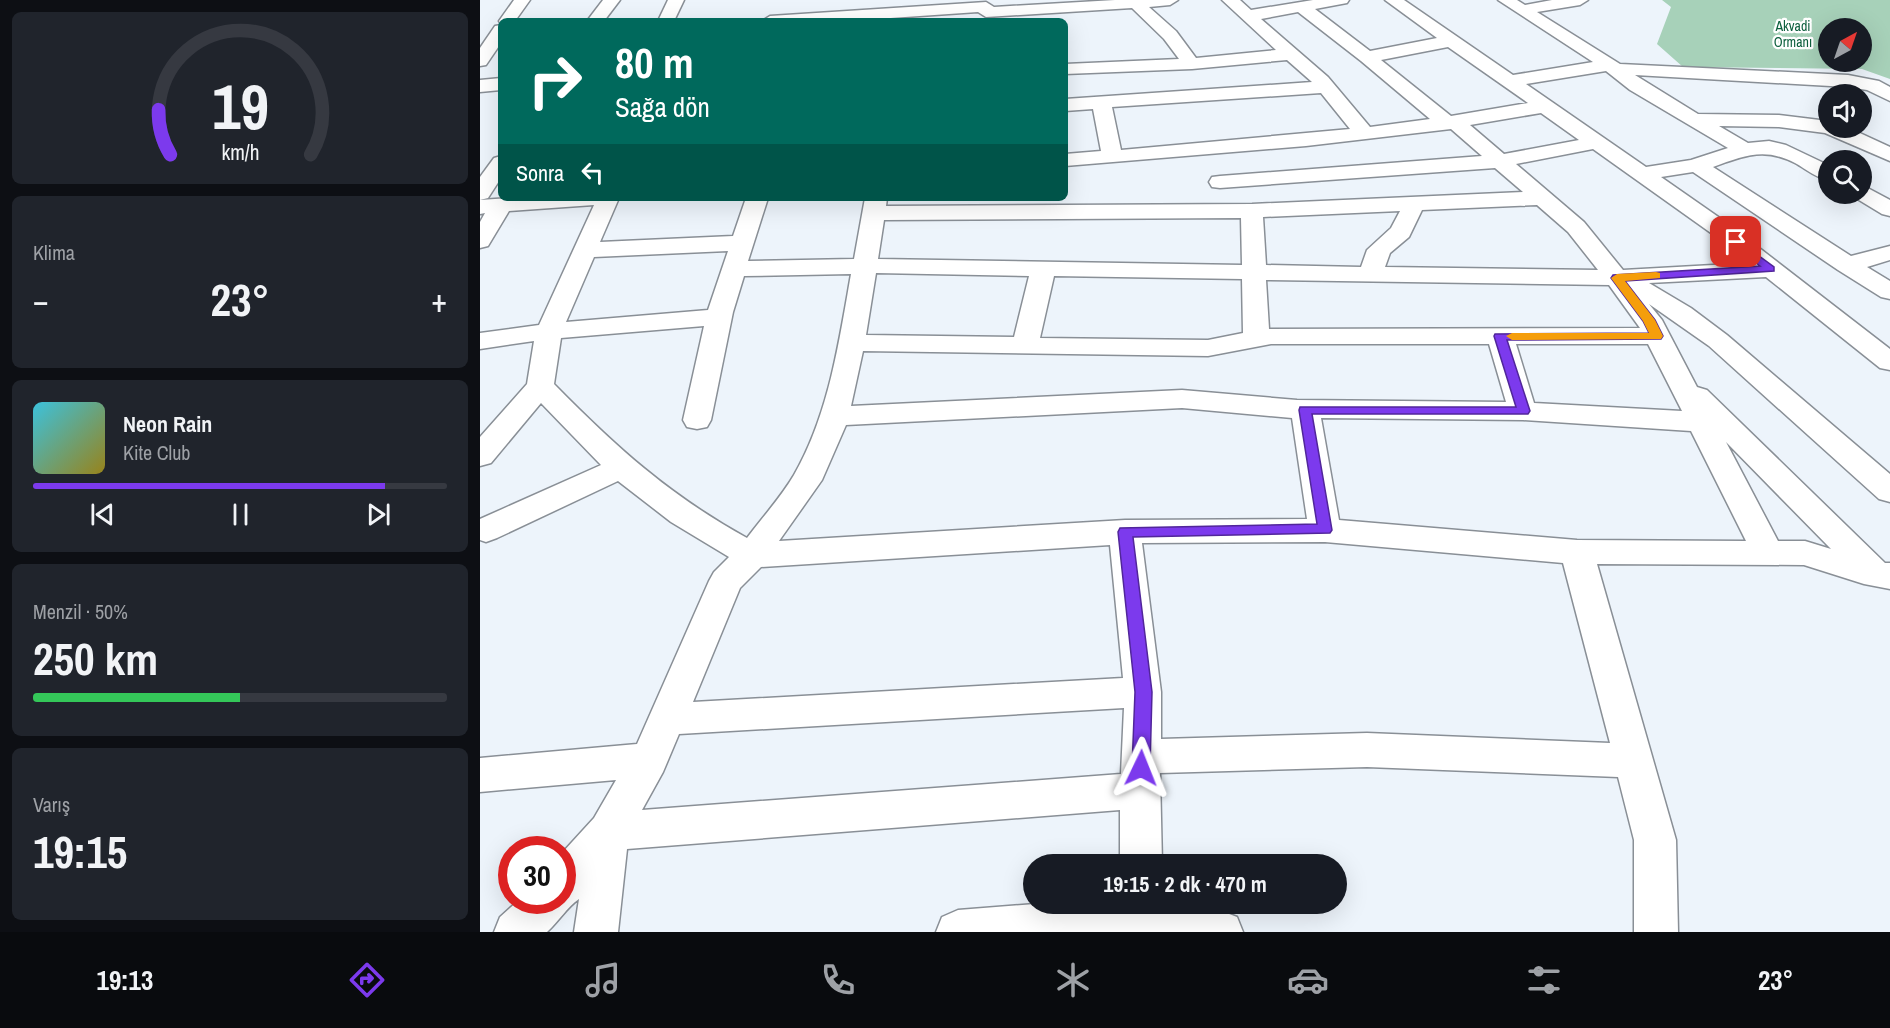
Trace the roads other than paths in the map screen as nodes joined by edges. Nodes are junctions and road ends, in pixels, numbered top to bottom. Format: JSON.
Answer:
{"nodes":[{"id":1,"x":522,"y":0,"type":"edge"},
{"id":2,"x":612,"y":0,"type":"edge"},
{"id":3,"x":676,"y":0,"type":"edge"},
{"id":4,"x":798,"y":0,"type":"edge"},
{"id":5,"x":1170,"y":0,"type":"edge"},
{"id":6,"x":1230,"y":0,"type":"edge"},
{"id":7,"x":1341,"y":0,"type":"edge"},
{"id":8,"x":1393,"y":0,"type":"edge"},
{"id":9,"x":1580,"y":0,"type":"edge"},
{"id":10,"x":1137,"y":4,"type":"junction"},
{"id":11,"x":1514,"y":5,"type":"edge"},
{"id":12,"x":900,"y":7,"type":"edge"},
{"id":13,"x":1301,"y":7,"type":"junction"},
{"id":14,"x":985,"y":10,"type":"edge"},
{"id":15,"x":1248,"y":16,"type":"junction"},
{"id":16,"x":509,"y":18,"type":"edge"},
{"id":17,"x":597,"y":18,"type":"edge"},
{"id":18,"x":667,"y":18,"type":"edge"},
{"id":19,"x":794,"y":18,"type":"edge"},
{"id":20,"x":810,"y":18,"type":"edge"},
{"id":21,"x":498,"y":35,"type":"edge"},
{"id":22,"x":1451,"y":41,"type":"junction"},
{"id":23,"x":487,"y":52,"type":"edge"},
{"id":24,"x":1292,"y":54,"type":"junction"},
{"id":25,"x":1367,"y":57,"type":"junction"},
{"id":26,"x":1192,"y":64,"type":"junction"},
{"id":27,"x":1134,"y":67,"type":"junction"},
{"id":28,"x":1612,"y":67,"type":"junction"},
{"id":29,"x":1068,"y":69,"type":"edge"},
{"id":30,"x":1511,"y":81,"type":"junction"},
{"id":31,"x":498,"y":84,"type":"edge"},
{"id":32,"x":480,"y":86,"type":"edge"},
{"id":33,"x":1326,"y":87,"type":"junction"},
{"id":34,"x":1890,"y":95,"type":"edge"},
{"id":35,"x":1143,"y":101,"type":"junction"},
{"id":36,"x":1102,"y":103,"type":"junction"},
{"id":37,"x":1068,"y":105,"type":"edge"},
{"id":38,"x":1546,"y":106,"type":"junction"},
{"id":39,"x":1693,"y":120,"type":"junction"},
{"id":40,"x":1452,"y":124,"type":"junction"},
{"id":41,"x":1818,"y":126,"type":"edge"},
{"id":42,"x":1363,"y":132,"type":"junction"},
{"id":43,"x":1857,"y":138,"type":"edge"},
{"id":44,"x":1598,"y":142,"type":"junction"},
{"id":45,"x":1216,"y":149,"type":"junction"},
{"id":46,"x":1745,"y":150,"type":"junction"},
{"id":47,"x":1890,"y":154,"type":"edge"},
{"id":48,"x":1112,"y":156,"type":"junction"},
{"id":49,"x":1068,"y":160,"type":"edge"},
{"id":50,"x":1500,"y":161,"type":"junction"},
{"id":51,"x":1696,"y":165,"type":"junction"},
{"id":52,"x":498,"y":166,"type":"edge"},
{"id":53,"x":1818,"y":168,"type":"edge"},
{"id":54,"x":1642,"y":174,"type":"junction"},
{"id":55,"x":1220,"y":182,"type":"junction"},
{"id":56,"x":480,"y":193,"type":"edge"},
{"id":57,"x":1544,"y":198,"type":"junction"},
{"id":58,"x":560,"y":201,"type":"edge"},
{"id":59,"x":607,"y":201,"type":"edge"},
{"id":60,"x":756,"y":201,"type":"edge"},
{"id":61,"x":1415,"y":202,"type":"junction"},
{"id":62,"x":875,"y":206,"type":"edge"},
{"id":63,"x":490,"y":207,"type":"edge"},
{"id":64,"x":1224,"y":211,"type":"junction"},
{"id":65,"x":1252,"y":211,"type":"junction"},
{"id":66,"x":480,"y":241,"type":"edge"},
{"id":67,"x":743,"y":243,"type":"junction"},
{"id":68,"x":585,"y":250,"type":"junction"},
{"id":69,"x":1890,"y":253,"type":"edge"},
{"id":70,"x":1845,"y":265,"type":"junction"},
{"id":71,"x":864,"y":266,"type":"junction"},
{"id":72,"x":735,"y":269,"type":"junction"},
{"id":73,"x":1771,"y":269,"type":"junction"},
{"id":74,"x":1043,"y":270,"type":"junction"},
{"id":75,"x":1255,"y":272,"type":"junction"},
{"id":76,"x":1371,"y":274,"type":"junction"},
{"id":77,"x":1617,"y":278,"type":"junction"},
{"id":78,"x":1890,"y":292,"type":"edge"},
{"id":79,"x":720,"y":317,"type":"junction"},
{"id":80,"x":549,"y":332,"type":"junction"},
{"id":81,"x":1500,"y":336,"type":"junction"},
{"id":82,"x":1657,"y":336,"type":"junction"},
{"id":83,"x":480,"y":340,"type":"edge"},
{"id":84,"x":1256,"y":340,"type":"junction"},
{"id":85,"x":852,"y":344,"type":"junction"},
{"id":86,"x":1025,"y":345,"type":"junction"},
{"id":87,"x":1887,"y":356,"type":"edge"},
{"id":88,"x":1678,"y":376,"type":"junction"},
{"id":89,"x":540,"y":386,"type":"junction"},
{"id":90,"x":1305,"y":410,"type":"junction"},
{"id":91,"x":1523,"y":411,"type":"junction"},
{"id":92,"x":835,"y":416,"type":"junction"},
{"id":93,"x":698,"y":420,"type":"dead end"},
{"id":94,"x":1701,"y":422,"type":"junction"},
{"id":95,"x":480,"y":456,"type":"edge"},
{"id":96,"x":623,"y":467,"type":"junction"},
{"id":97,"x":1890,"y":490,"type":"edge"},
{"id":98,"x":1325,"y":530,"type":"junction"},
{"id":99,"x":482,"y":532,"type":"edge"},
{"id":100,"x":1125,"y":532,"type":"junction"},
{"id":101,"x":1577,"y":552,"type":"junction"},
{"id":102,"x":1768,"y":552,"type":"junction"},
{"id":103,"x":752,"y":555,"type":"junction"},
{"id":104,"x":1883,"y":575,"type":"edge"},
{"id":105,"x":1143,"y":692,"type":"junction"},
{"id":106,"x":667,"y":718,"type":"junction"},
{"id":107,"x":649,"y":760,"type":"junction"},
{"id":108,"x":1634,"y":761,"type":"junction"},
{"id":109,"x":1141,"y":774,"type":"junction"},
{"id":110,"x":480,"y":775,"type":"edge"},
{"id":111,"x":608,"y":831,"type":"junction"},
{"id":112,"x":1141,"y":854,"type":"edge"},
{"id":113,"x":576,"y":869,"type":"edge"},
{"id":114,"x":535,"y":914,"type":"edge"},
{"id":115,"x":1141,"y":917,"type":"edge"},
{"id":116,"x":1198,"y":930,"type":"edge"},
{"id":117,"x":516,"y":932,"type":"edge"},
{"id":118,"x":596,"y":932,"type":"edge"},
{"id":119,"x":958,"y":932,"type":"edge"},
{"id":120,"x":1656,"y":932,"type":"edge"}],
"edges":[{"from":1,"to":16,"type":"street"},
{"from":2,"to":17,"type":"street"},
{"from":3,"to":18,"type":"street"},
{"from":4,"to":19,"type":"street"},
{"from":5,"to":10,"type":"street"},
{"from":6,"to":15,"type":"street"},
{"from":7,"to":13,"type":"street"},
{"from":8,"to":22,"type":"street"},
{"from":9,"to":11,"type":"street"},
{"from":10,"to":14,"type":"street"},
{"from":10,"to":26,"type":"street"},
{"from":11,"to":28,"type":"street"},
{"from":12,"to":14,"type":"street"},
{"from":12,"to":20,"type":"street"},
{"from":13,"to":15,"type":"street"},
{"from":13,"to":25,"type":"street"},
{"from":15,"to":24,"type":"street"},
{"from":21,"to":23,"type":"street"},
{"from":22,"to":25,"type":"street"},
{"from":22,"to":30,"type":"street"},
{"from":24,"to":26,"type":"street"},
{"from":24,"to":33,"type":"street"},
{"from":25,"to":40,"type":"street"},
{"from":26,"to":27,"type":"street"},
{"from":27,"to":29,"type":"street"},
{"from":27,"to":35,"type":"street"},
{"from":28,"to":30,"type":"street"},
{"from":28,"to":34,"type":"street"},
{"from":28,"to":39,"type":"street"},
{"from":30,"to":38,"type":"street"},
{"from":31,"to":32,"type":"street"},
{"from":33,"to":35,"type":"street"},
{"from":33,"to":42,"type":"street"},
{"from":35,"to":36,"type":"street"},
{"from":36,"to":37,"type":"street"},
{"from":36,"to":48,"type":"street"},
{"from":38,"to":40,"type":"street"},
{"from":38,"to":44,"type":"street"},
{"from":39,"to":41,"type":"street"},
{"from":39,"to":46,"type":"street"},
{"from":40,"to":42,"type":"street"},
{"from":40,"to":50,"type":"street"},
{"from":42,"to":45,"type":"street"},
{"from":43,"to":47,"type":"street"},
{"from":44,"to":50,"type":"street"},
{"from":44,"to":54,"type":"street"},
{"from":45,"to":48,"type":"street"},
{"from":45,"to":55,"type":"street"},
{"from":46,"to":51,"type":"street"},
{"from":46,"to":53,"type":"street"},
{"from":48,"to":49,"type":"street"},
{"from":50,"to":55,"type":"street"},
{"from":50,"to":57,"type":"street"},
{"from":51,"to":54,"type":"street"},
{"from":51,"to":70,"type":"street"},
{"from":52,"to":56,"type":"street"},
{"from":54,"to":73,"type":"street"},
{"from":55,"to":64,"type":"street"},
{"from":57,"to":61,"type":"street"},
{"from":57,"to":77,"type":"street"},
{"from":58,"to":63,"type":"street"},
{"from":59,"to":68,"type":"street"},
{"from":60,"to":67,"type":"street"},
{"from":61,"to":65,"type":"street"},
{"from":61,"to":76,"type":"street"},
{"from":62,"to":64,"type":"street"},
{"from":62,"to":71,"type":"street"},
{"from":63,"to":66,"type":"street"},
{"from":64,"to":65,"type":"street"},
{"from":65,"to":75,"type":"street"},
{"from":67,"to":68,"type":"street"},
{"from":67,"to":72,"type":"street"},
{"from":68,"to":80,"type":"street"},
{"from":69,"to":70,"type":"street"},
{"from":70,"to":78,"type":"street"},
{"from":71,"to":72,"type":"street"},
{"from":71,"to":74,"type":"street"},
{"from":71,"to":85,"type":"street"},
{"from":72,"to":79,"type":"street"},
{"from":73,"to":77,"type":"street"},
{"from":73,"to":87,"type":"street"},
{"from":74,"to":75,"type":"street"},
{"from":74,"to":86,"type":"street"},
{"from":75,"to":76,"type":"street"},
{"from":75,"to":84,"type":"street"},
{"from":76,"to":77,"type":"street"},
{"from":77,"to":82,"type":"street"},
{"from":77,"to":97,"type":"street"},
{"from":79,"to":80,"type":"street"},
{"from":79,"to":93,"type":"street"},
{"from":80,"to":83,"type":"street"},
{"from":80,"to":89,"type":"street"},
{"from":81,"to":82,"type":"street"},
{"from":81,"to":84,"type":"street"},
{"from":81,"to":91,"type":"street"},
{"from":82,"to":88,"type":"street"},
{"from":84,"to":86,"type":"street"},
{"from":85,"to":86,"type":"street"},
{"from":85,"to":92,"type":"street"},
{"from":88,"to":94,"type":"street"},
{"from":88,"to":104,"type":"street"},
{"from":89,"to":95,"type":"street"},
{"from":89,"to":96,"type":"street"},
{"from":90,"to":91,"type":"street"},
{"from":90,"to":92,"type":"street"},
{"from":90,"to":98,"type":"street"},
{"from":91,"to":94,"type":"street"},
{"from":92,"to":103,"type":"street"},
{"from":94,"to":102,"type":"street"},
{"from":96,"to":99,"type":"street"},
{"from":96,"to":103,"type":"street"},
{"from":98,"to":100,"type":"street"},
{"from":98,"to":101,"type":"street"},
{"from":100,"to":103,"type":"street"},
{"from":100,"to":105,"type":"street"},
{"from":101,"to":102,"type":"street"},
{"from":101,"to":108,"type":"street"},
{"from":102,"to":104,"type":"street"},
{"from":103,"to":106,"type":"street"},
{"from":105,"to":106,"type":"street"},
{"from":105,"to":109,"type":"street"},
{"from":106,"to":107,"type":"street"},
{"from":107,"to":110,"type":"street"},
{"from":107,"to":111,"type":"street"},
{"from":108,"to":109,"type":"street"},
{"from":108,"to":120,"type":"street"},
{"from":109,"to":111,"type":"street"},
{"from":109,"to":112,"type":"street"},
{"from":111,"to":113,"type":"street"},
{"from":111,"to":118,"type":"street"},
{"from":114,"to":117,"type":"street"},
{"from":115,"to":116,"type":"street"},
{"from":115,"to":119,"type":"street"}]}
